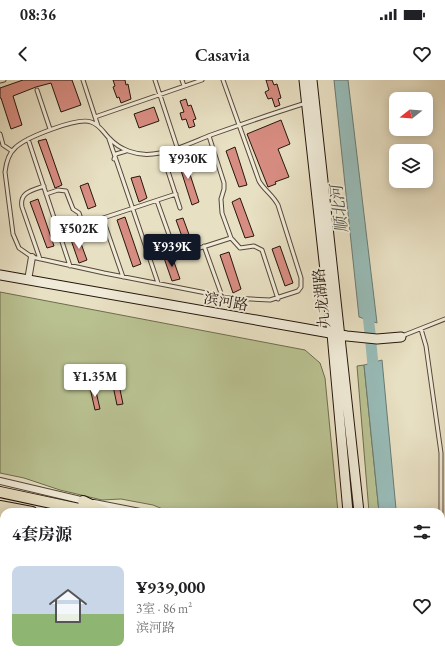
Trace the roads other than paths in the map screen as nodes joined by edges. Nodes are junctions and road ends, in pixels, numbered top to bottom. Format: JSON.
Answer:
{"nodes":[{"id":1,"x":4,"y":80,"type":"edge"},
{"id":2,"x":83,"y":80,"type":"edge"},
{"id":3,"x":155,"y":80,"type":"edge"},
{"id":4,"x":182,"y":80,"type":"edge"},
{"id":5,"x":202,"y":80,"type":"edge"},
{"id":6,"x":223,"y":80,"type":"edge"},
{"id":7,"x":304,"y":80,"type":"edge"},
{"id":8,"x":312,"y":80,"type":"edge"},
{"id":9,"x":0,"y":82,"type":"edge"},
{"id":10,"x":184,"y":86,"type":"junction"},
{"id":11,"x":37,"y":90,"type":"dead end"},
{"id":12,"x":160,"y":95,"type":"junction"},
{"id":13,"x":310,"y":102,"type":"junction"},
{"id":14,"x":95,"y":117,"type":"junction"},
{"id":15,"x":239,"y":125,"type":"junction"},
{"id":16,"x":99,"y":126,"type":"junction"},
{"id":17,"x":50,"y":129,"type":"junction"},
{"id":18,"x":0,"y":134,"type":"edge"},
{"id":19,"x":209,"y":136,"type":"junction"},
{"id":20,"x":108,"y":138,"type":"junction"},
{"id":21,"x":28,"y":139,"type":"junction"},
{"id":22,"x":178,"y":147,"type":"junction"},
{"id":23,"x":12,"y":151,"type":"junction"},
{"id":24,"x":128,"y":151,"type":"junction"},
{"id":25,"x":162,"y":153,"type":"junction"},
{"id":26,"x":114,"y":159,"type":"junction"},
{"id":27,"x":5,"y":172,"type":"junction"},
{"id":28,"x":0,"y":174,"type":"edge"},
{"id":29,"x":44,"y":186,"type":"junction"},
{"id":30,"x":46,"y":194,"type":"junction"},
{"id":31,"x":176,"y":194,"type":"junction"},
{"id":32,"x":157,"y":201,"type":"junction"},
{"id":33,"x":180,"y":208,"type":"dead end"},
{"id":34,"x":132,"y":209,"type":"junction"},
{"id":35,"x":102,"y":219,"type":"junction"},
{"id":36,"x":231,"y":238,"type":"junction"},
{"id":37,"x":204,"y":246,"type":"junction"},
{"id":38,"x":32,"y":257,"type":"junction"},
{"id":39,"x":40,"y":259,"type":"junction"},
{"id":40,"x":70,"y":266,"type":"junction"},
{"id":41,"x":0,"y":275,"type":"edge"},
{"id":42,"x":123,"y":277,"type":"junction"},
{"id":43,"x":28,"y":280,"type":"junction"},
{"id":44,"x":158,"y":284,"type":"junction"},
{"id":45,"x":222,"y":296,"type":"junction"},
{"id":46,"x":278,"y":299,"type":"junction"},
{"id":47,"x":445,"y":319,"type":"edge"},
{"id":48,"x":421,"y":329,"type":"junction"},
{"id":49,"x":336,"y":334,"type":"junction"},
{"id":50,"x":401,"y":337,"type":"joint"},
{"id":51,"x":0,"y":481,"type":"edge"},
{"id":52,"x":0,"y":492,"type":"edge"},
{"id":53,"x":83,"y":501,"type":"junction"},
{"id":54,"x":0,"y":506,"type":"edge"},
{"id":55,"x":10,"y":508,"type":"edge"},
{"id":56,"x":74,"y":508,"type":"edge"},
{"id":57,"x":98,"y":508,"type":"edge"},
{"id":58,"x":119,"y":508,"type":"edge"},
{"id":59,"x":348,"y":508,"type":"edge"},
{"id":60,"x":358,"y":508,"type":"edge"},
{"id":61,"x":441,"y":508,"type":"edge"}],
"edges":[{"from":1,"to":9,"type":"lane"},
{"from":2,"to":14,"type":"lane"},
{"from":3,"to":12,"type":"lane"},
{"from":4,"to":10,"type":"lane"},
{"from":5,"to":10,"type":"lane"},
{"from":6,"to":15,"type":"lane"},
{"from":7,"to":13,"type":"street","name":"九龙湖路"},
{"from":8,"to":13,"type":"street","name":"九龙湖路"},
{"from":10,"to":12,"type":"lane"},
{"from":11,"to":17,"type":"lane"},
{"from":12,"to":14,"type":"lane"},
{"from":12,"to":22,"type":"lane"},
{"from":13,"to":15,"type":"lane"},
{"from":13,"to":49,"type":"street","name":"九龙湖路"},
{"from":14,"to":16,"type":"lane"},
{"from":15,"to":19,"type":"lane"},
{"from":15,"to":46,"type":"lane"},
{"from":16,"to":17,"type":"lane"},
{"from":16,"to":20,"type":"lane"},
{"from":17,"to":21,"type":"lane"},
{"from":18,"to":23,"type":"lane"},
{"from":19,"to":22,"type":"lane"},
{"from":19,"to":36,"type":"lane"},
{"from":20,"to":24,"type":"lane"},
{"from":20,"to":26,"type":"lane"},
{"from":21,"to":23,"type":"lane"},
{"from":21,"to":29,"type":"lane"},
{"from":22,"to":25,"type":"lane"},
{"from":23,"to":27,"type":"lane"},
{"from":24,"to":25,"type":"lane"},
{"from":24,"to":26,"type":"lane"},
{"from":25,"to":31,"type":"lane"},
{"from":26,"to":34,"type":"lane"},
{"from":27,"to":28,"type":"lane"},
{"from":27,"to":38,"type":"lane"},
{"from":29,"to":30,"type":"lane"},
{"from":29,"to":39,"type":"lane"},
{"from":30,"to":35,"type":"lane"},
{"from":30,"to":40,"type":"lane"},
{"from":31,"to":32,"type":"lane"},
{"from":31,"to":33,"type":"lane"},
{"from":32,"to":34,"type":"lane"},
{"from":32,"to":37,"type":"lane"},
{"from":34,"to":35,"type":"lane"},
{"from":34,"to":44,"type":"lane"},
{"from":35,"to":42,"type":"lane"},
{"from":36,"to":37,"type":"lane"},
{"from":36,"to":46,"type":"lane"},
{"from":37,"to":45,"type":"lane"},
{"from":38,"to":39,"type":"lane"},
{"from":38,"to":43,"type":"street"},
{"from":39,"to":40,"type":"lane"},
{"from":40,"to":42,"type":"lane"},
{"from":41,"to":43,"type":"street","name":"滨河路"},
{"from":42,"to":44,"type":"lane"},
{"from":43,"to":49,"type":"street","name":"滨河路"},
{"from":44,"to":45,"type":"lane"},
{"from":45,"to":46,"type":"lane"},
{"from":47,"to":48,"type":"lane","name":"滨河路"},
{"from":48,"to":50,"type":"lane","name":"滨河路"},
{"from":48,"to":61,"type":"lane"},
{"from":49,"to":50,"type":"street","name":"滨河路"},
{"from":49,"to":59,"type":"street","name":"九龙湖路"},
{"from":49,"to":60,"type":"street","name":"九龙湖路"},
{"from":51,"to":53,"type":"street"},
{"from":52,"to":56,"type":"main road"},
{"from":53,"to":57,"type":"main road"},
{"from":53,"to":58,"type":"street"},
{"from":54,"to":55,"type":"main road"}]}
